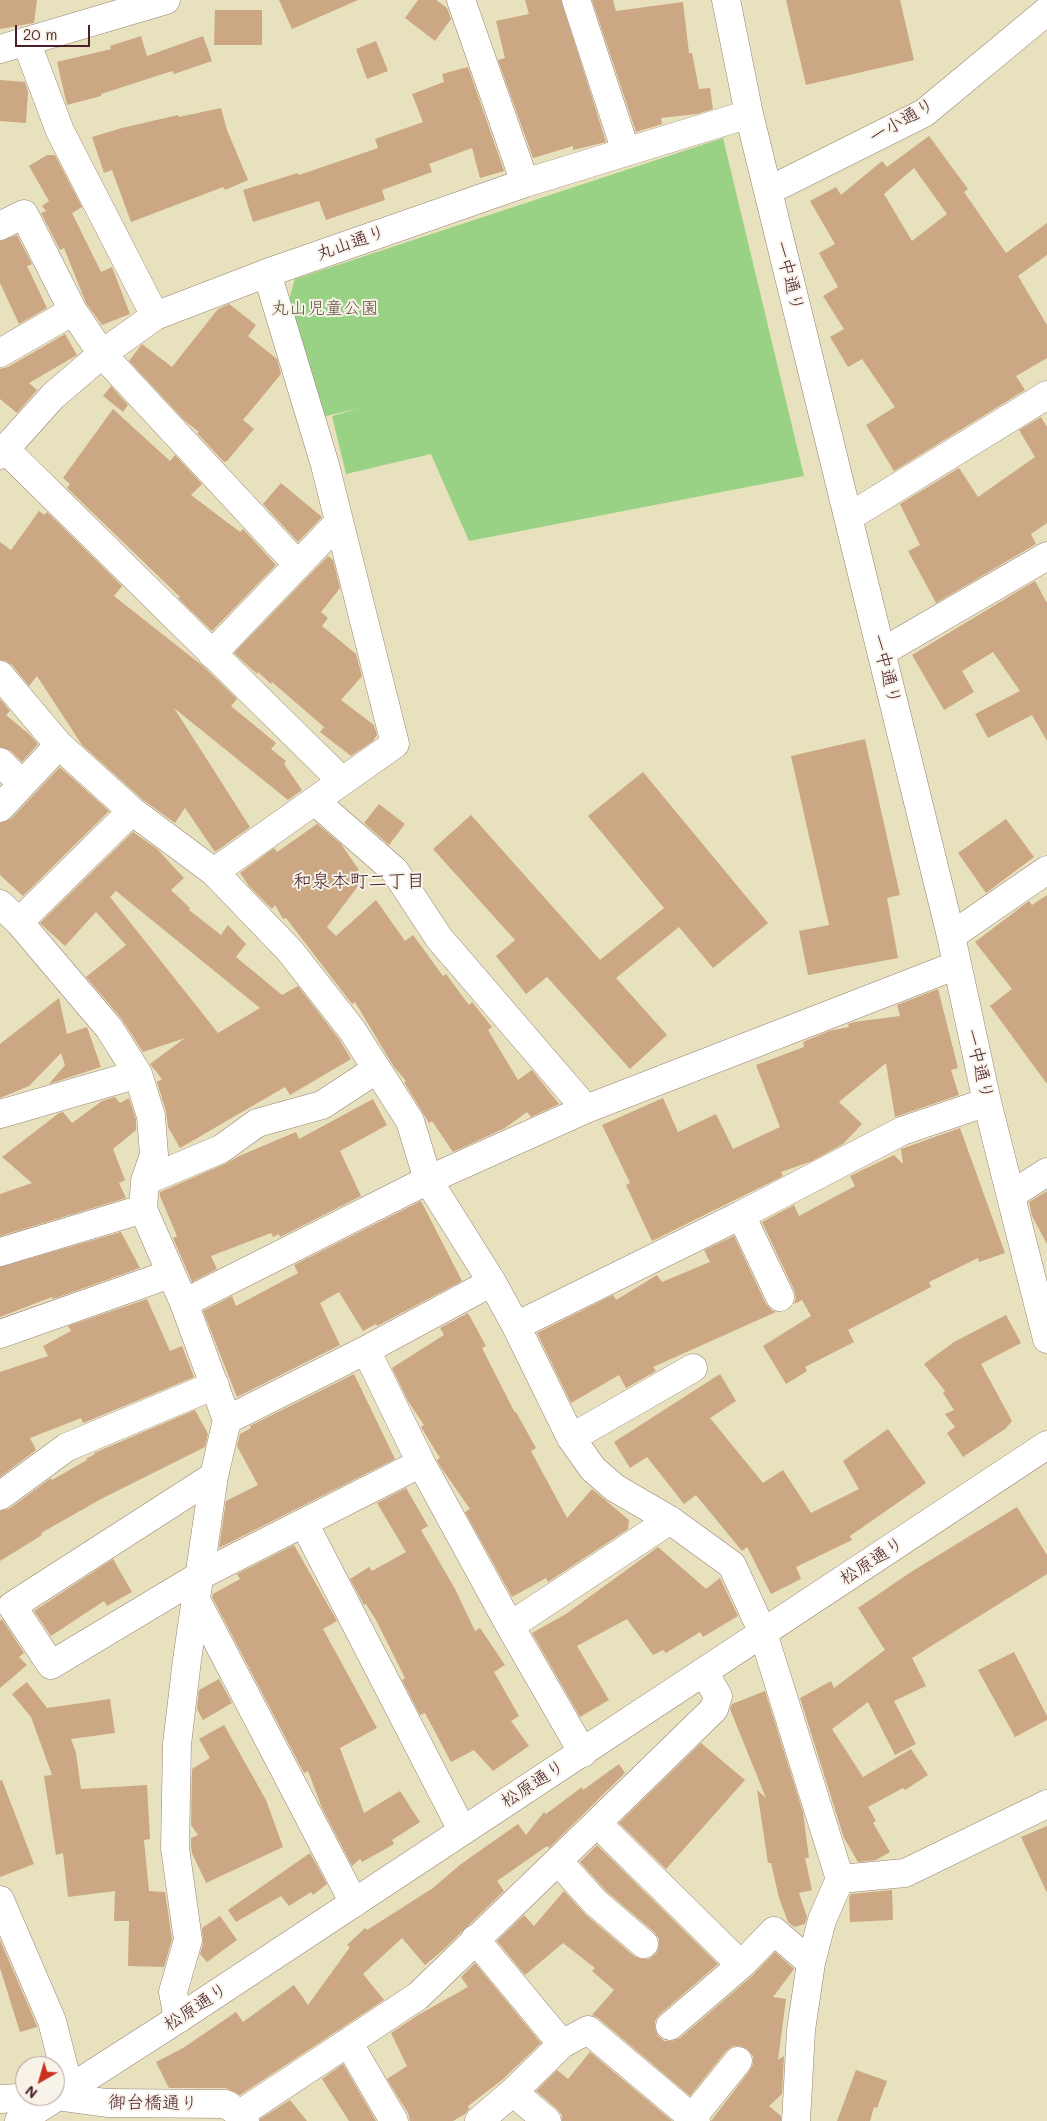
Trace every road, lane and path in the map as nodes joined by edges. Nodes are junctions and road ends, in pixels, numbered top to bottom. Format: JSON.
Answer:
{"nodes":[{"id":1,"x":461,"y":0,"type":"edge"},
{"id":2,"x":576,"y":0,"type":"edge"},
{"id":3,"x":726,"y":0,"type":"edge"},
{"id":4,"x":164,"y":1,"type":"edge"},
{"id":5,"x":1047,"y":11,"type":"edge"},
{"id":6,"x":26,"y":41,"type":"junction"},
{"id":7,"x":0,"y":49,"type":"edge"},
{"id":8,"x":749,"y":114,"type":"junction"},
{"id":9,"x":626,"y":152,"type":"junction"},
{"id":10,"x":525,"y":183,"type":"junction"},
{"id":11,"x":768,"y":191,"type":"junction"},
{"id":12,"x":0,"y":226,"type":"edge"},
{"id":13,"x":267,"y":272,"type":"junction"},
{"id":14,"x":73,"y":311,"type":"junction"},
{"id":15,"x":155,"y":316,"type":"junction"},
{"id":16,"x":0,"y":353,"type":"edge"},
{"id":17,"x":102,"y":354,"type":"junction"},
{"id":18,"x":1047,"y":395,"type":"edge"},
{"id":19,"x":2,"y":452,"type":"edge"},
{"id":20,"x":849,"y":517,"type":"junction"},
{"id":21,"x":339,"y":522,"type":"junction"},
{"id":22,"x":1047,"y":556,"type":"edge"},
{"id":23,"x":298,"y":565,"type":"junction"},
{"id":24,"x":882,"y":652,"type":"junction"},
{"id":25,"x":212,"y":654,"type":"junction"},
{"id":26,"x":0,"y":675,"type":"edge"},
{"id":27,"x":59,"y":745,"type":"junction"},
{"id":28,"x":0,"y":762,"type":"edge"},
{"id":29,"x":342,"y":782,"type":"junction"},
{"id":30,"x":22,"y":784,"type":"junction"},
{"id":31,"x":316,"y":802,"type":"junction"},
{"id":32,"x":0,"y":808,"type":"edge"},
{"id":33,"x":132,"y":811,"type":"junction"},
{"id":34,"x":1047,"y":870,"type":"edge"},
{"id":35,"x":214,"y":872,"type":"junction"},
{"id":36,"x":0,"y":904,"type":"edge"},
{"id":37,"x":19,"y":922,"type":"junction"},
{"id":38,"x":951,"y":936,"type":"junction"},
{"id":39,"x":957,"y":965,"type":"junction"},
{"id":40,"x":377,"y":1069,"type":"junction"},
{"id":41,"x":138,"y":1074,"type":"junction"},
{"id":42,"x":987,"y":1102,"type":"junction"},
{"id":43,"x":586,"y":1109,"type":"junction"},
{"id":44,"x":0,"y":1114,"type":"edge"},
{"id":45,"x":1047,"y":1172,"type":"edge"},
{"id":46,"x":428,"y":1180,"type":"junction"},
{"id":47,"x":145,"y":1181,"type":"junction"},
{"id":48,"x":1011,"y":1195,"type":"junction"},
{"id":49,"x":143,"y":1209,"type":"junction"},
{"id":50,"x":741,"y":1215,"type":"junction"},
{"id":51,"x":0,"y":1252,"type":"edge"},
{"id":52,"x":170,"y":1274,"type":"junction"},
{"id":53,"x":492,"y":1282,"type":"junction"},
{"id":54,"x":780,"y":1297,"type":"dead end"},
{"id":55,"x":184,"y":1303,"type":"junction"},
{"id":56,"x":516,"y":1326,"type":"junction"},
{"id":57,"x":0,"y":1334,"type":"edge"},
{"id":58,"x":1047,"y":1339,"type":"edge"},
{"id":59,"x":366,"y":1350,"type":"junction"},
{"id":60,"x":693,"y":1368,"type":"dead end"},
{"id":61,"x":214,"y":1385,"type":"junction"},
{"id":62,"x":227,"y":1420,"type":"junction"},
{"id":63,"x":571,"y":1438,"type":"junction"},
{"id":64,"x":1047,"y":1445,"type":"edge"},
{"id":65,"x":422,"y":1463,"type":"junction"},
{"id":66,"x":214,"y":1476,"type":"junction"},
{"id":67,"x":0,"y":1496,"type":"edge"},
{"id":68,"x":670,"y":1520,"type":"junction"},
{"id":69,"x":304,"y":1523,"type":"junction"},
{"id":70,"x":198,"y":1588,"type":"junction"},
{"id":71,"x":510,"y":1626,"type":"junction"},
{"id":72,"x":763,"y":1633,"type":"junction"},
{"id":73,"x":704,"y":1672,"type":"junction"},
{"id":74,"x":582,"y":1753,"type":"junction"},
{"id":75,"x":1047,"y":1804,"type":"edge"},
{"id":76,"x":597,"y":1822,"type":"junction"},
{"id":77,"x":462,"y":1830,"type":"junction"},
{"id":78,"x":558,"y":1862,"type":"junction"},
{"id":79,"x":840,"y":1879,"type":"junction"},
{"id":80,"x":0,"y":1900,"type":"edge"},
{"id":81,"x":354,"y":1903,"type":"junction"},
{"id":82,"x":475,"y":1939,"type":"junction"},
{"id":83,"x":644,"y":1944,"type":"dead end"},
{"id":84,"x":811,"y":1962,"type":"junction"},
{"id":85,"x":741,"y":1965,"type":"junction"},
{"id":86,"x":178,"y":2019,"type":"junction"},
{"id":87,"x":670,"y":2026,"type":"dead end"},
{"id":88,"x":348,"y":2042,"type":"junction"},
{"id":89,"x":562,"y":2044,"type":"junction"},
{"id":90,"x":61,"y":2056,"type":"edge"},
{"id":91,"x":738,"y":2061,"type":"dead end"},
{"id":92,"x":513,"y":2092,"type":"junction"},
{"id":93,"x":65,"y":2093,"type":"edge"},
{"id":94,"x":0,"y":2099,"type":"edge"},
{"id":95,"x":15,"y":2100,"type":"edge"},
{"id":96,"x":65,"y":2102,"type":"edge"},
{"id":97,"x":45,"y":2106,"type":"edge"},
{"id":98,"x":242,"y":2117,"type":"edge"},
{"id":99,"x":694,"y":2119,"type":"edge"},
{"id":100,"x":19,"y":2121,"type":"edge"},
{"id":101,"x":394,"y":2121,"type":"edge"},
{"id":102,"x":479,"y":2121,"type":"edge"},
{"id":103,"x":547,"y":2121,"type":"edge"},
{"id":104,"x":796,"y":2121,"type":"edge"}],
"edges":[{"from":1,"to":10,"type":"street"},
{"from":2,"to":9,"type":"street"},
{"from":3,"to":8,"type":"street","name":"一中通り"},
{"from":4,"to":6,"type":"street"},
{"from":5,"to":11,"type":"street","name":"一小通り"},
{"from":6,"to":7,"type":"street"},
{"from":6,"to":15,"type":"street"},
{"from":8,"to":9,"type":"street","name":"丸山通り"},
{"from":8,"to":11,"type":"street","name":"一中通り"},
{"from":9,"to":10,"type":"street","name":"丸山通り"},
{"from":10,"to":13,"type":"street","name":"丸山通り"},
{"from":11,"to":20,"type":"street","name":"一中通り"},
{"from":12,"to":14,"type":"street"},
{"from":13,"to":15,"type":"street","name":"丸山通り"},
{"from":13,"to":21,"type":"street"},
{"from":14,"to":16,"type":"street"},
{"from":14,"to":17,"type":"street"},
{"from":15,"to":17,"type":"street","name":"丸山通り"},
{"from":17,"to":19,"type":"street","name":"丸山通り"},
{"from":17,"to":23,"type":"street"},
{"from":18,"to":20,"type":"street"},
{"from":19,"to":25,"type":"street"},
{"from":20,"to":24,"type":"street","name":"一中通り"},
{"from":21,"to":23,"type":"street"},
{"from":21,"to":29,"type":"street"},
{"from":22,"to":24,"type":"street"},
{"from":23,"to":25,"type":"street"},
{"from":24,"to":38,"type":"street","name":"一中通り"},
{"from":25,"to":29,"type":"street"},
{"from":26,"to":27,"type":"street"},
{"from":27,"to":30,"type":"street"},
{"from":27,"to":33,"type":"street"},
{"from":28,"to":30,"type":"street"},
{"from":29,"to":31,"type":"street"},
{"from":30,"to":32,"type":"street"},
{"from":31,"to":35,"type":"street"},
{"from":31,"to":43,"type":"street"},
{"from":33,"to":35,"type":"street"},
{"from":33,"to":37,"type":"street"},
{"from":34,"to":38,"type":"street"},
{"from":35,"to":40,"type":"street"},
{"from":36,"to":37,"type":"street"},
{"from":37,"to":41,"type":"street"},
{"from":38,"to":39,"type":"street","name":"一中通り"},
{"from":39,"to":42,"type":"street","name":"一中通り"},
{"from":39,"to":43,"type":"street"},
{"from":40,"to":46,"type":"street"},
{"from":40,"to":47,"type":"street"},
{"from":41,"to":44,"type":"street"},
{"from":41,"to":47,"type":"street"},
{"from":42,"to":48,"type":"street","name":"一中通り"},
{"from":42,"to":50,"type":"street"},
{"from":43,"to":46,"type":"street"},
{"from":45,"to":48,"type":"street"},
{"from":46,"to":53,"type":"street"},
{"from":46,"to":55,"type":"street"},
{"from":47,"to":49,"type":"street"},
{"from":48,"to":58,"type":"street","name":"一中通り"},
{"from":49,"to":51,"type":"street"},
{"from":49,"to":52,"type":"street"},
{"from":50,"to":54,"type":"street"},
{"from":50,"to":56,"type":"street"},
{"from":52,"to":55,"type":"street"},
{"from":52,"to":57,"type":"street"},
{"from":53,"to":56,"type":"street"},
{"from":53,"to":59,"type":"street"},
{"from":55,"to":61,"type":"street"},
{"from":56,"to":63,"type":"street"},
{"from":59,"to":62,"type":"street"},
{"from":59,"to":65,"type":"street"},
{"from":60,"to":63,"type":"street"},
{"from":61,"to":62,"type":"street"},
{"from":61,"to":67,"type":"street"},
{"from":62,"to":66,"type":"street"},
{"from":63,"to":68,"type":"street"},
{"from":64,"to":72,"type":"street","name":"松原通り"},
{"from":65,"to":69,"type":"street"},
{"from":65,"to":71,"type":"street"},
{"from":66,"to":70,"type":"street"},
{"from":66,"to":70,"type":"street"},
{"from":68,"to":71,"type":"street"},
{"from":68,"to":72,"type":"street"},
{"from":69,"to":70,"type":"street"},
{"from":69,"to":77,"type":"street"},
{"from":70,"to":81,"type":"street"},
{"from":70,"to":86,"type":"street"},
{"from":71,"to":74,"type":"street"},
{"from":72,"to":73,"type":"street","name":"松原通り"},
{"from":72,"to":79,"type":"street"},
{"from":73,"to":74,"type":"street","name":"松原通り"},
{"from":73,"to":76,"type":"street"},
{"from":74,"to":77,"type":"street","name":"松原通り"},
{"from":75,"to":79,"type":"street"},
{"from":76,"to":78,"type":"street"},
{"from":76,"to":85,"type":"street"},
{"from":77,"to":81,"type":"street","name":"松原通り"},
{"from":78,"to":82,"type":"street"},
{"from":78,"to":83,"type":"street"},
{"from":79,"to":84,"type":"street"},
{"from":80,"to":90,"type":"street"},
{"from":81,"to":86,"type":"street","name":"松原通り"},
{"from":82,"to":88,"type":"street"},
{"from":82,"to":89,"type":"street"},
{"from":84,"to":85,"type":"street"},
{"from":84,"to":104,"type":"street"},
{"from":85,"to":87,"type":"street"},
{"from":86,"to":93,"type":"street","name":"松原通り"},
{"from":88,"to":98,"type":"street"},
{"from":88,"to":101,"type":"street"},
{"from":89,"to":92,"type":"street"},
{"from":89,"to":99,"type":"street"},
{"from":91,"to":99,"type":"street"},
{"from":92,"to":102,"type":"street"},
{"from":92,"to":103,"type":"street"},
{"from":94,"to":95,"type":"street","name":"御台橋通り"},
{"from":96,"to":98,"type":"street","name":"御台橋通り"},
{"from":97,"to":100,"type":"street","name":"松原通り"}]}
